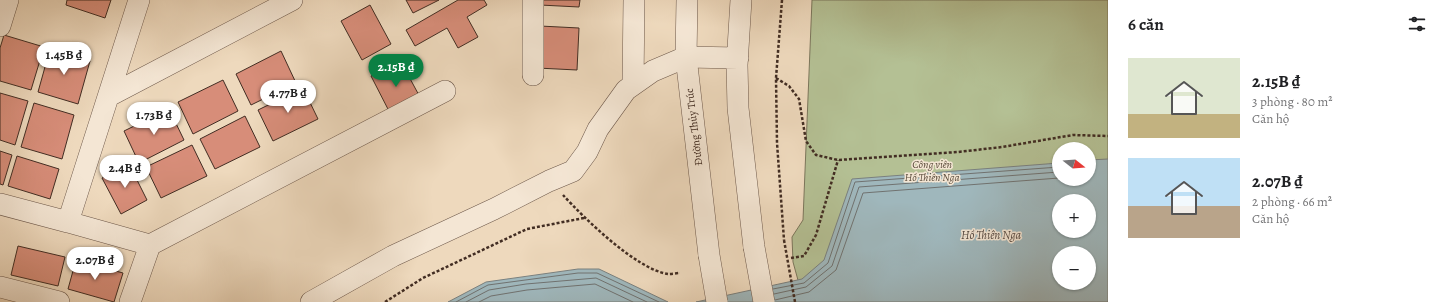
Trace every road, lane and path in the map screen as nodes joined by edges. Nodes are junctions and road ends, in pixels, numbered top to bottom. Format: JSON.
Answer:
{"nodes":[{"id":1,"x":140,"y":0,"type":"edge"},
{"id":2,"x":292,"y":0,"type":"edge"},
{"id":3,"x":533,"y":0,"type":"edge"},
{"id":4,"x":634,"y":0,"type":"edge"},
{"id":5,"x":687,"y":0,"type":"edge"},
{"id":6,"x":741,"y":0,"type":"edge"},
{"id":7,"x":782,"y":0,"type":"edge"},
{"id":8,"x":686,"y":57,"type":"junction"},
{"id":9,"x":738,"y":58,"type":"junction"},
{"id":10,"x":533,"y":75,"type":"dead end"},
{"id":11,"x":776,"y":78,"type":"junction"},
{"id":12,"x":633,"y":85,"type":"junction"},
{"id":13,"x":445,"y":91,"type":"dead end"},
{"id":14,"x":109,"y":96,"type":"junction"},
{"id":15,"x":1108,"y":136,"type":"edge"},
{"id":16,"x":838,"y":160,"type":"junction"},
{"id":17,"x":549,"y":181,"type":"junction"},
{"id":18,"x":0,"y":204,"type":"edge"},
{"id":19,"x":584,"y":218,"type":"junction"},
{"id":20,"x":68,"y":222,"type":"junction"},
{"id":21,"x":150,"y":245,"type":"junction"},
{"id":22,"x":791,"y":258,"type":"dead end"},
{"id":23,"x":680,"y":273,"type":"dead end"},
{"id":24,"x":0,"y":287,"type":"edge"},
{"id":25,"x":59,"y":302,"type":"edge"},
{"id":26,"x":130,"y":302,"type":"edge"},
{"id":27,"x":311,"y":302,"type":"edge"},
{"id":28,"x":385,"y":302,"type":"edge"},
{"id":29,"x":717,"y":302,"type":"edge"},
{"id":30,"x":764,"y":302,"type":"edge"},
{"id":31,"x":795,"y":302,"type":"edge"}],
"edges":[{"from":1,"to":14,"type":"street"},
{"from":2,"to":14,"type":"street"},
{"from":3,"to":10,"type":"street"},
{"from":4,"to":12,"type":"street"},
{"from":5,"to":8,"type":"street","name":"Đường Thủy Trúc"},
{"from":6,"to":9,"type":"street"},
{"from":7,"to":11,"type":"path"},
{"from":8,"to":9,"type":"street"},
{"from":8,"to":12,"type":"street"},
{"from":8,"to":29,"type":"street","name":"Đường Thủy Trúc","bridge":true},
{"from":9,"to":30,"type":"street","bridge":true},
{"from":11,"to":16,"type":"path"},
{"from":11,"to":31,"type":"path","bridge":true},
{"from":12,"to":17,"type":"street"},
{"from":13,"to":21,"type":"street"},
{"from":14,"to":20,"type":"street"},
{"from":15,"to":16,"type":"path"},
{"from":16,"to":22,"type":"path"},
{"from":17,"to":19,"type":"path"},
{"from":17,"to":27,"type":"street"},
{"from":18,"to":20,"type":"street"},
{"from":19,"to":23,"type":"path"},
{"from":19,"to":28,"type":"path"},
{"from":20,"to":21,"type":"street"},
{"from":21,"to":26,"type":"street"},
{"from":24,"to":25,"type":"street"}]}
